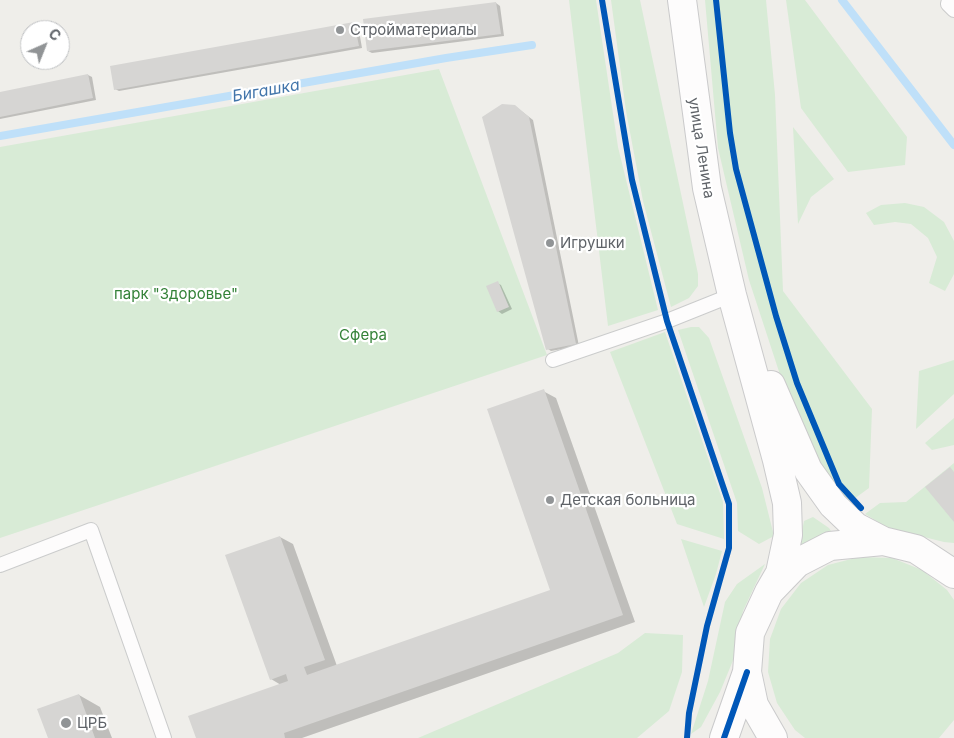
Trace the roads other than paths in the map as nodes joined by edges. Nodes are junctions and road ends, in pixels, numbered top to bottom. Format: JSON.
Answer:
{"nodes":[{"id":1,"x":682,"y":0,"type":"edge"},
{"id":2,"x":949,"y":0,"type":"edge"},
{"id":3,"x":954,"y":10,"type":"edge"},
{"id":4,"x":732,"y":295,"type":"junction"},
{"id":5,"x":553,"y":360,"type":"dead end"},
{"id":6,"x":883,"y":540,"type":"junction"},
{"id":7,"x":916,"y":549,"type":"junction"},
{"id":8,"x":954,"y":555,"type":"edge"},
{"id":9,"x":0,"y":565,"type":"edge"},
{"id":10,"x":954,"y":574,"type":"edge"},
{"id":11,"x":769,"y":592,"type":"junction"},
{"id":12,"x":747,"y":672,"type":"junction"},
{"id":13,"x":164,"y":738,"type":"edge"},
{"id":14,"x":724,"y":738,"type":"edge"},
{"id":15,"x":773,"y":738,"type":"edge"}],
"edges":[{"from":1,"to":4,"type":"main road","name":"улица Ленина"},
{"from":2,"to":3,"type":"lane"},
{"from":4,"to":5,"type":"lane"},
{"from":4,"to":6,"type":"main road"},
{"from":4,"to":11,"type":"main road"},
{"from":6,"to":7,"type":"main road"},
{"from":6,"to":11,"type":"main road"},
{"from":7,"to":8,"type":"main road"},
{"from":7,"to":10,"type":"main road"},
{"from":9,"to":13,"type":"lane"},
{"from":11,"to":12,"type":"main road"},
{"from":12,"to":14,"type":"main road"},
{"from":12,"to":15,"type":"main road"}]}
